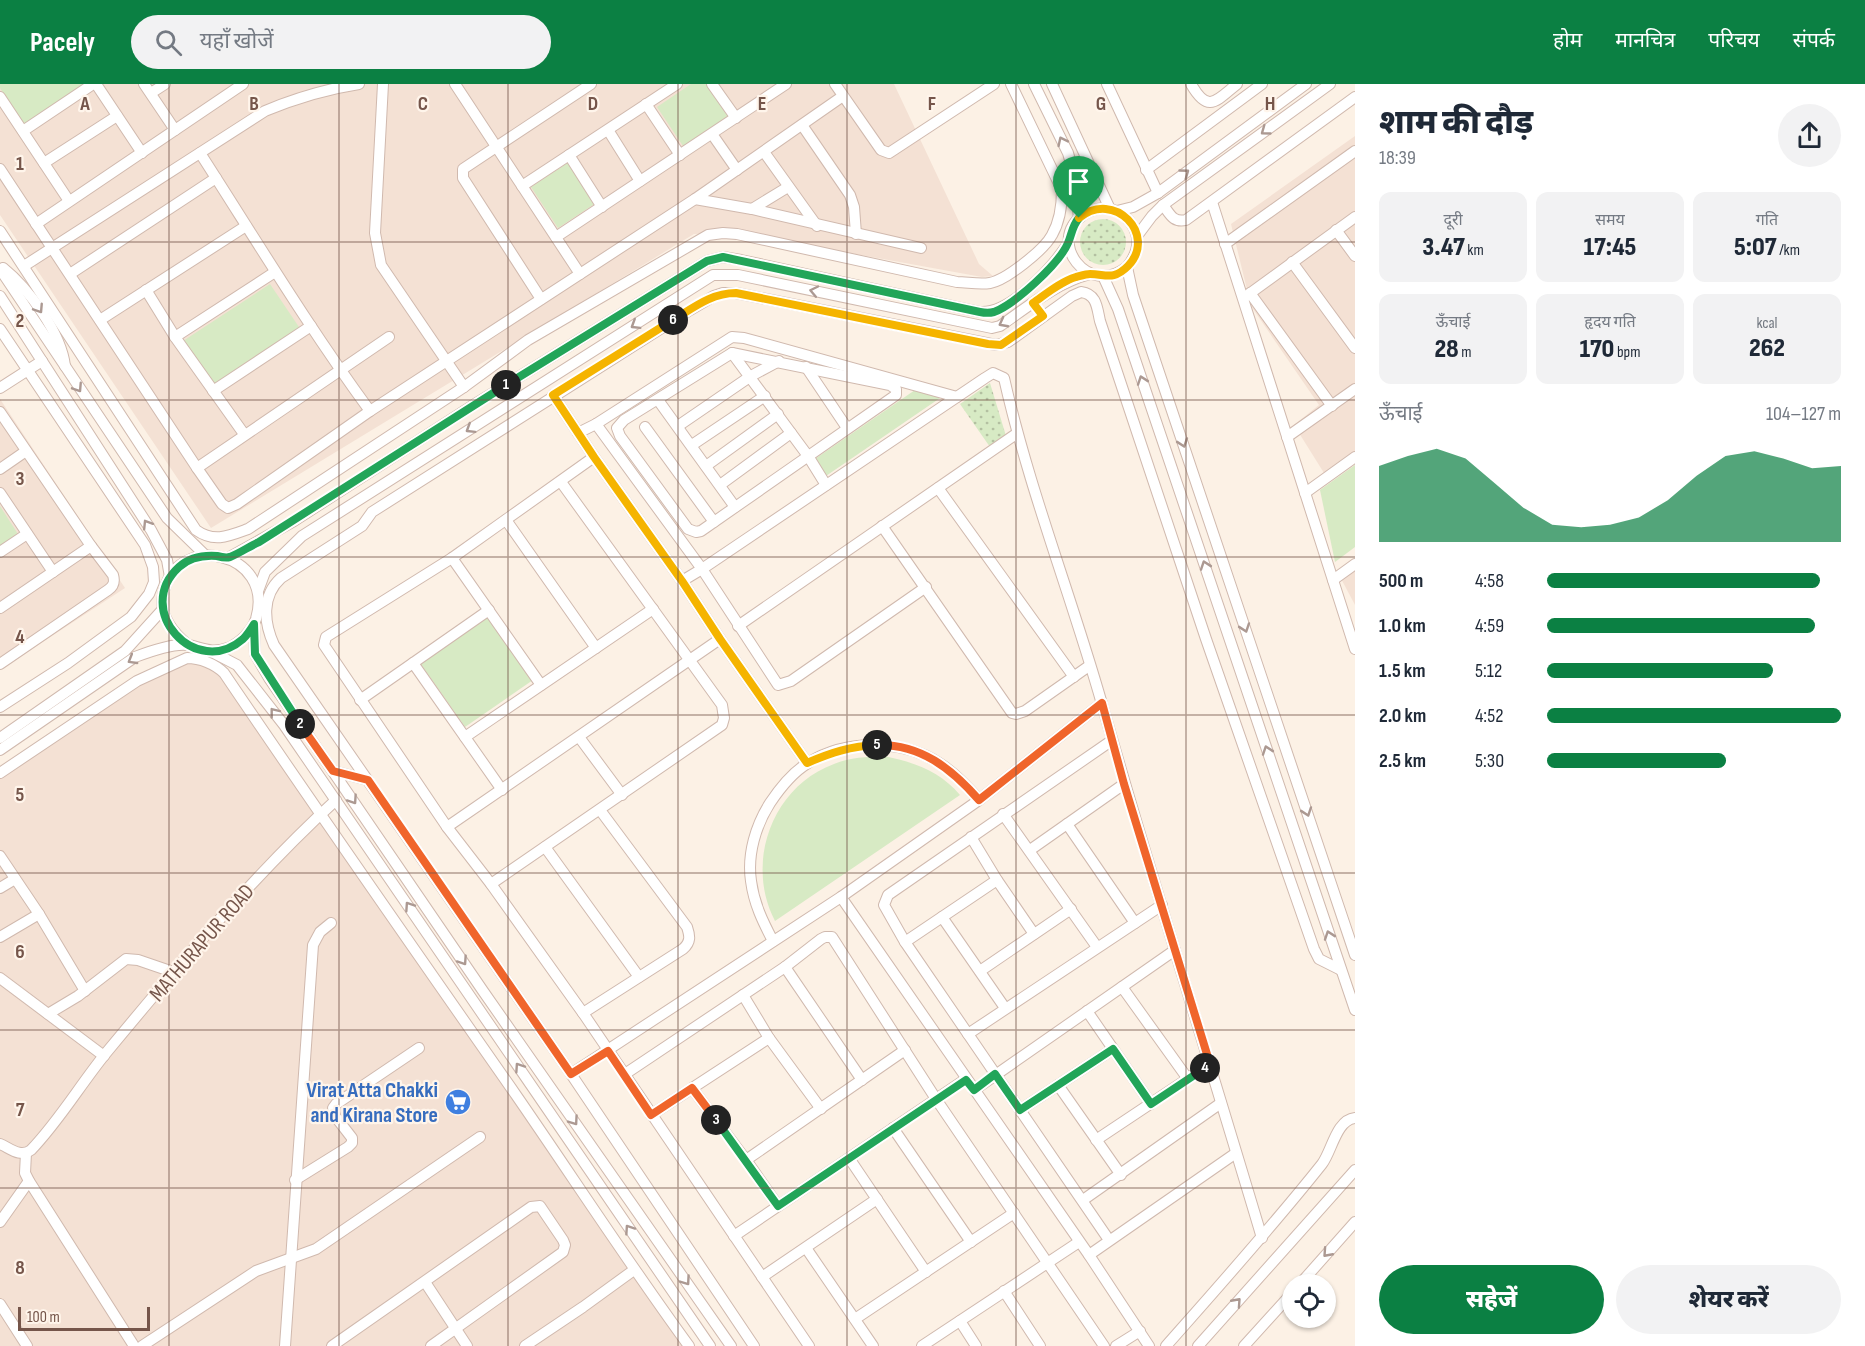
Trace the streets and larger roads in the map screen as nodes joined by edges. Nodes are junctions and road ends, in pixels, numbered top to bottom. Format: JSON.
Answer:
{"nodes":[{"id":1,"x":94,"y":84,"type":"edge"},
{"id":2,"x":165,"y":84,"type":"edge"},
{"id":3,"x":243,"y":84,"type":"edge"},
{"id":4,"x":359,"y":84,"type":"edge"},
{"id":5,"x":383,"y":84,"type":"edge"},
{"id":6,"x":455,"y":84,"type":"edge"},
{"id":7,"x":590,"y":84,"type":"edge"},
{"id":8,"x":677,"y":84,"type":"edge"},
{"id":9,"x":712,"y":84,"type":"edge"},
{"id":10,"x":786,"y":84,"type":"edge"},
{"id":11,"x":835,"y":84,"type":"edge"},
{"id":12,"x":994,"y":84,"type":"edge"},
{"id":13,"x":1011,"y":84,"type":"edge"},
{"id":14,"x":1034,"y":84,"type":"edge"},
{"id":15,"x":1052,"y":84,"type":"edge"},
{"id":16,"x":1107,"y":84,"type":"edge"},
{"id":17,"x":1191,"y":84,"type":"edge"},
{"id":18,"x":1237,"y":84,"type":"edge"},
{"id":19,"x":1262,"y":84,"type":"edge"},
{"id":20,"x":1306,"y":84,"type":"edge"},
{"id":21,"x":1330,"y":84,"type":"edge"},
{"id":22,"x":665,"y":87,"type":"edge"},
{"id":23,"x":147,"y":88,"type":"edge"},
{"id":24,"x":771,"y":88,"type":"edge"},
{"id":25,"x":843,"y":96,"type":"junction"},
{"id":26,"x":0,"y":97,"type":"edge"},
{"id":27,"x":1355,"y":97,"type":"edge"},
{"id":28,"x":646,"y":104,"type":"junction"},
{"id":29,"x":117,"y":116,"type":"junction"},
{"id":30,"x":736,"y":118,"type":"junction"},
{"id":31,"x":802,"y":125,"type":"junction"},
{"id":32,"x":176,"y":130,"type":"junction"},
{"id":33,"x":608,"y":130,"type":"junction"},
{"id":34,"x":23,"y":131,"type":"junction"},
{"id":35,"x":712,"y":134,"type":"junction"},
{"id":36,"x":496,"y":145,"type":"junction"},
{"id":37,"x":764,"y":152,"type":"junction"},
{"id":38,"x":142,"y":153,"type":"junction"},
{"id":39,"x":200,"y":153,"type":"junction"},
{"id":40,"x":569,"y":155,"type":"junction"},
{"id":41,"x":680,"y":155,"type":"junction"},
{"id":42,"x":1353,"y":156,"type":"edge"},
{"id":43,"x":44,"y":163,"type":"junction"},
{"id":44,"x":0,"y":169,"type":"edge"},
{"id":45,"x":737,"y":170,"type":"junction"},
{"id":46,"x":1146,"y":170,"type":"junction"},
{"id":47,"x":216,"y":178,"type":"junction"},
{"id":48,"x":640,"y":181,"type":"junction"},
{"id":49,"x":522,"y":186,"type":"junction"},
{"id":50,"x":788,"y":187,"type":"junction"},
{"id":51,"x":1158,"y":193,"type":"junction"},
{"id":52,"x":695,"y":199,"type":"junction"},
{"id":53,"x":69,"y":201,"type":"junction"},
{"id":54,"x":1212,"y":202,"type":"junction"},
{"id":55,"x":1163,"y":205,"type":"junction"},
{"id":56,"x":602,"y":207,"type":"junction"},
{"id":57,"x":752,"y":209,"type":"junction"},
{"id":58,"x":1113,"y":210,"type":"junction"},
{"id":59,"x":1355,"y":217,"type":"edge"},
{"id":60,"x":1079,"y":218,"type":"junction"},
{"id":61,"x":36,"y":224,"type":"junction"},
{"id":62,"x":817,"y":225,"type":"junction"},
{"id":63,"x":246,"y":226,"type":"junction"},
{"id":64,"x":0,"y":231,"type":"edge"},
{"id":65,"x":1336,"y":231,"type":"junction"},
{"id":66,"x":856,"y":234,"type":"junction"},
{"id":67,"x":556,"y":237,"type":"junction"},
{"id":68,"x":1137,"y":237,"type":"junction"},
{"id":69,"x":1069,"y":242,"type":"junction"},
{"id":70,"x":1224,"y":244,"type":"junction"},
{"id":71,"x":53,"y":247,"type":"junction"},
{"id":72,"x":921,"y":248,"type":"dead end"},
{"id":73,"x":1355,"y":256,"type":"edge"},
{"id":74,"x":1292,"y":262,"type":"junction"},
{"id":75,"x":24,"y":266,"type":"junction"},
{"id":76,"x":1127,"y":267,"type":"junction"},
{"id":77,"x":0,"y":268,"type":"edge"},
{"id":78,"x":274,"y":272,"type":"junction"},
{"id":79,"x":70,"y":274,"type":"junction"},
{"id":80,"x":580,"y":274,"type":"junction"},
{"id":81,"x":1090,"y":274,"type":"junction"},
{"id":82,"x":1008,"y":276,"type":"junction"},
{"id":83,"x":1103,"y":276,"type":"junction"},
{"id":84,"x":146,"y":290,"type":"junction"},
{"id":85,"x":0,"y":296,"type":"edge"},
{"id":86,"x":1018,"y":296,"type":"junction"},
{"id":87,"x":1246,"y":296,"type":"junction"},
{"id":88,"x":541,"y":299,"type":"junction"},
{"id":89,"x":1033,"y":303,"type":"junction"},
{"id":90,"x":1043,"y":316,"type":"junction"},
{"id":91,"x":100,"y":320,"type":"junction"},
{"id":92,"x":311,"y":326,"type":"junction"},
{"id":93,"x":0,"y":329,"type":"edge"},
{"id":94,"x":175,"y":337,"type":"junction"},
{"id":95,"x":389,"y":337,"type":"dead end"},
{"id":96,"x":1355,"y":348,"type":"edge"},
{"id":97,"x":732,"y":353,"type":"junction"},
{"id":98,"x":42,"y":361,"type":"junction"},
{"id":99,"x":446,"y":361,"type":"junction"},
{"id":100,"x":778,"y":361,"type":"junction"},
{"id":101,"x":806,"y":367,"type":"junction"},
{"id":102,"x":27,"y":370,"type":"junction"},
{"id":103,"x":339,"y":370,"type":"junction"},
{"id":104,"x":751,"y":376,"type":"junction"},
{"id":105,"x":464,"y":387,"type":"junction"},
{"id":106,"x":0,"y":388,"type":"edge"},
{"id":107,"x":1355,"y":389,"type":"edge"},
{"id":108,"x":213,"y":391,"type":"junction"},
{"id":109,"x":553,"y":395,"type":"junction"},
{"id":110,"x":765,"y":396,"type":"junction"},
{"id":111,"x":957,"y":397,"type":"junction"},
{"id":112,"x":658,"y":400,"type":"junction"},
{"id":113,"x":1332,"y":406,"type":"junction"},
{"id":114,"x":370,"y":411,"type":"junction"},
{"id":115,"x":778,"y":414,"type":"junction"},
{"id":116,"x":1,"y":416,"type":"edge"},
{"id":117,"x":596,"y":424,"type":"junction"},
{"id":118,"x":678,"y":426,"type":"junction"},
{"id":119,"x":645,"y":427,"type":"dead end"},
{"id":120,"x":847,"y":428,"type":"junction"},
{"id":121,"x":578,"y":433,"type":"junction"},
{"id":122,"x":791,"y":433,"type":"junction"},
{"id":123,"x":244,"y":434,"type":"junction"},
{"id":124,"x":1016,"y":434,"type":"junction"},
{"id":125,"x":1287,"y":437,"type":"junction"},
{"id":126,"x":692,"y":445,"type":"junction"},
{"id":127,"x":26,"y":451,"type":"junction"},
{"id":128,"x":808,"y":456,"type":"junction"},
{"id":129,"x":594,"y":457,"type":"junction"},
{"id":130,"x":1355,"y":457,"type":"edge"},
{"id":131,"x":706,"y":466,"type":"junction"},
{"id":132,"x":197,"y":468,"type":"junction"},
{"id":133,"x":0,"y":469,"type":"edge"},
{"id":134,"x":561,"y":482,"type":"junction"},
{"id":135,"x":720,"y":485,"type":"junction"},
{"id":136,"x":826,"y":485,"type":"junction"},
{"id":137,"x":938,"y":488,"type":"junction"},
{"id":138,"x":0,"y":493,"type":"edge"},
{"id":139,"x":1305,"y":493,"type":"junction"},
{"id":140,"x":735,"y":507,"type":"junction"},
{"id":141,"x":506,"y":520,"type":"junction"},
{"id":142,"x":714,"y":522,"type":"junction"},
{"id":143,"x":882,"y":526,"type":"junction"},
{"id":144,"x":27,"y":534,"type":"junction"},
{"id":145,"x":91,"y":546,"type":"junction"},
{"id":146,"x":0,"y":552,"type":"edge"},
{"id":147,"x":205,"y":555,"type":"junction"},
{"id":148,"x":228,"y":558,"type":"junction"},
{"id":149,"x":452,"y":558,"type":"junction"},
{"id":150,"x":1355,"y":564,"type":"edge"},
{"id":151,"x":702,"y":569,"type":"junction"},
{"id":152,"x":53,"y":572,"type":"junction"},
{"id":153,"x":170,"y":577,"type":"junction"},
{"id":154,"x":1333,"y":580,"type":"junction"},
{"id":155,"x":682,"y":581,"type":"junction"},
{"id":156,"x":926,"y":587,"type":"junction"},
{"id":157,"x":258,"y":591,"type":"junction"},
{"id":158,"x":0,"y":608,"type":"edge"},
{"id":159,"x":163,"y":609,"type":"junction"},
{"id":160,"x":653,"y":609,"type":"junction"},
{"id":161,"x":489,"y":610,"type":"junction"},
{"id":162,"x":1351,"y":620,"type":"edge"},
{"id":163,"x":254,"y":624,"type":"junction"},
{"id":164,"x":738,"y":626,"type":"junction"},
{"id":165,"x":720,"y":639,"type":"junction"},
{"id":166,"x":188,"y":645,"type":"junction"},
{"id":167,"x":596,"y":648,"type":"junction"},
{"id":168,"x":1355,"y":649,"type":"edge"},
{"id":169,"x":210,"y":651,"type":"junction"},
{"id":170,"x":690,"y":661,"type":"junction"},
{"id":171,"x":413,"y":663,"type":"junction"},
{"id":172,"x":0,"y":664,"type":"edge"},
{"id":173,"x":1089,"y":666,"type":"junction"},
{"id":174,"x":1074,"y":677,"type":"junction"},
{"id":175,"x":541,"y":685,"type":"junction"},
{"id":176,"x":360,"y":700,"type":"junction"},
{"id":177,"x":1102,"y":703,"type":"junction"},
{"id":178,"x":0,"y":707,"type":"edge"},
{"id":179,"x":465,"y":737,"type":"junction"},
{"id":180,"x":579,"y":737,"type":"junction"},
{"id":181,"x":0,"y":738,"type":"edge"},
{"id":182,"x":1112,"y":741,"type":"junction"},
{"id":183,"x":0,"y":750,"type":"edge"},
{"id":184,"x":807,"y":763,"type":"junction"},
{"id":185,"x":333,"y":771,"type":"junction"},
{"id":186,"x":0,"y":773,"type":"edge"},
{"id":187,"x":368,"y":780,"type":"junction"},
{"id":188,"x":1124,"y":784,"type":"junction"},
{"id":189,"x":502,"y":790,"type":"junction"},
{"id":190,"x":622,"y":795,"type":"junction"},
{"id":191,"x":336,"y":800,"type":"junction"},
{"id":192,"x":979,"y":800,"type":"junction"},
{"id":193,"x":600,"y":810,"type":"junction"},
{"id":194,"x":1003,"y":814,"type":"junction"},
{"id":195,"x":320,"y":815,"type":"junction"},
{"id":196,"x":1067,"y":824,"type":"junction"},
{"id":197,"x":447,"y":827,"type":"junction"},
{"id":198,"x":971,"y":837,"type":"junction"},
{"id":199,"x":545,"y":847,"type":"junction"},
{"id":200,"x":1030,"y":850,"type":"junction"},
{"id":201,"x":0,"y":856,"type":"edge"},
{"id":202,"x":15,"y":879,"type":"junction"},
{"id":203,"x":997,"y":880,"type":"junction"},
{"id":204,"x":491,"y":884,"type":"junction"},
{"id":205,"x":0,"y":888,"type":"edge"},
{"id":206,"x":841,"y":897,"type":"junction"},
{"id":207,"x":1162,"y":905,"type":"junction"},
{"id":208,"x":1071,"y":909,"type":"junction"},
{"id":209,"x":39,"y":914,"type":"junction"},
{"id":210,"x":942,"y":917,"type":"junction"},
{"id":211,"x":331,"y":923,"type":"dead end"},
{"id":212,"x":1135,"y":923,"type":"junction"},
{"id":213,"x":1034,"y":934,"type":"junction"},
{"id":214,"x":0,"y":937,"type":"edge"},
{"id":215,"x":773,"y":941,"type":"junction"},
{"id":216,"x":905,"y":942,"type":"junction"},
{"id":217,"x":1097,"y":948,"type":"junction"},
{"id":218,"x":1175,"y":950,"type":"junction"},
{"id":219,"x":1355,"y":955,"type":"edge"},
{"id":220,"x":785,"y":967,"type":"junction"},
{"id":221,"x":1341,"y":970,"type":"junction"},
{"id":222,"x":980,"y":971,"type":"junction"},
{"id":223,"x":173,"y":972,"type":"junction"},
{"id":224,"x":639,"y":977,"type":"junction"},
{"id":225,"x":0,"y":978,"type":"edge"},
{"id":226,"x":1122,"y":987,"type":"junction"},
{"id":227,"x":85,"y":991,"type":"junction"},
{"id":228,"x":743,"y":994,"type":"junction"},
{"id":229,"x":1005,"y":1008,"type":"junction"},
{"id":230,"x":1355,"y":1010,"type":"edge"},
{"id":231,"x":1087,"y":1011,"type":"junction"},
{"id":232,"x":582,"y":1013,"type":"junction"},
{"id":233,"x":48,"y":1014,"type":"junction"},
{"id":234,"x":968,"y":1034,"type":"junction"},
{"id":235,"x":769,"y":1038,"type":"junction"},
{"id":236,"x":419,"y":1048,"type":"dead end"},
{"id":237,"x":1113,"y":1049,"type":"junction"},
{"id":238,"x":905,"y":1050,"type":"junction"},
{"id":239,"x":608,"y":1051,"type":"junction"},
{"id":240,"x":104,"y":1056,"type":"junction"},
{"id":241,"x":1210,"y":1064,"type":"junction"},
{"id":242,"x":571,"y":1074,"type":"junction"},
{"id":243,"x":625,"y":1074,"type":"junction"},
{"id":244,"x":995,"y":1074,"type":"junction"},
{"id":245,"x":1188,"y":1079,"type":"junction"},
{"id":246,"x":862,"y":1080,"type":"junction"},
{"id":247,"x":966,"y":1080,"type":"junction"},
{"id":248,"x":1058,"y":1085,"type":"junction"},
{"id":249,"x":692,"y":1088,"type":"junction"},
{"id":250,"x":974,"y":1090,"type":"junction"},
{"id":251,"x":936,"y":1098,"type":"junction"},
{"id":252,"x":1221,"y":1103,"type":"junction"},
{"id":253,"x":1151,"y":1104,"type":"junction"},
{"id":254,"x":821,"y":1109,"type":"junction"},
{"id":255,"x":1020,"y":1110,"type":"junction"},
{"id":256,"x":651,"y":1115,"type":"junction"},
{"id":257,"x":1355,"y":1118,"type":"edge"},
{"id":258,"x":893,"y":1128,"type":"junction"},
{"id":259,"x":480,"y":1137,"type":"dead end"},
{"id":260,"x":1096,"y":1140,"type":"junction"},
{"id":261,"x":0,"y":1144,"type":"edge"},
{"id":262,"x":26,"y":1153,"type":"junction"},
{"id":263,"x":1236,"y":1154,"type":"junction"},
{"id":264,"x":849,"y":1158,"type":"junction"},
{"id":265,"x":746,"y":1160,"type":"junction"},
{"id":266,"x":1355,"y":1170,"type":"edge"},
{"id":267,"x":1120,"y":1175,"type":"junction"},
{"id":268,"x":295,"y":1180,"type":"junction"},
{"id":269,"x":29,"y":1181,"type":"junction"},
{"id":270,"x":877,"y":1199,"type":"junction"},
{"id":271,"x":1083,"y":1200,"type":"junction"},
{"id":272,"x":778,"y":1206,"type":"junction"},
{"id":273,"x":1014,"y":1213,"type":"junction"},
{"id":274,"x":0,"y":1222,"type":"edge"},
{"id":275,"x":1355,"y":1222,"type":"edge"},
{"id":276,"x":734,"y":1236,"type":"junction"},
{"id":277,"x":1262,"y":1238,"type":"junction"},
{"id":278,"x":1109,"y":1240,"type":"junction"},
{"id":279,"x":971,"y":1242,"type":"junction"},
{"id":280,"x":1079,"y":1242,"type":"junction"},
{"id":281,"x":806,"y":1248,"type":"junction"},
{"id":282,"x":1089,"y":1255,"type":"junction"},
{"id":283,"x":289,"y":1259,"type":"junction"},
{"id":284,"x":1047,"y":1262,"type":"junction"},
{"id":285,"x":634,"y":1270,"type":"junction"},
{"id":286,"x":926,"y":1272,"type":"junction"},
{"id":287,"x":1309,"y":1274,"type":"edge"},
{"id":288,"x":762,"y":1277,"type":"junction"},
{"id":289,"x":425,"y":1282,"type":"junction"},
{"id":290,"x":1004,"y":1291,"type":"junction"},
{"id":291,"x":1282,"y":1304,"type":"edge"},
{"id":292,"x":0,"y":1305,"type":"edge"},
{"id":293,"x":855,"y":1319,"type":"junction"},
{"id":294,"x":960,"y":1321,"type":"junction"},
{"id":295,"x":455,"y":1329,"type":"junction"},
{"id":296,"x":1140,"y":1331,"type":"junction"},
{"id":297,"x":27,"y":1346,"type":"edge"},
{"id":298,"x":141,"y":1346,"type":"edge"},
{"id":299,"x":285,"y":1346,"type":"edge"},
{"id":300,"x":332,"y":1346,"type":"edge"},
{"id":301,"x":431,"y":1346,"type":"edge"},
{"id":302,"x":467,"y":1346,"type":"edge"},
{"id":303,"x":525,"y":1346,"type":"edge"},
{"id":304,"x":689,"y":1346,"type":"edge"},
{"id":305,"x":710,"y":1346,"type":"edge"},
{"id":306,"x":731,"y":1346,"type":"edge"},
{"id":307,"x":754,"y":1346,"type":"edge"},
{"id":308,"x":809,"y":1346,"type":"edge"},
{"id":309,"x":873,"y":1346,"type":"edge"},
{"id":310,"x":922,"y":1346,"type":"edge"},
{"id":311,"x":976,"y":1346,"type":"edge"},
{"id":312,"x":1040,"y":1346,"type":"edge"},
{"id":313,"x":1104,"y":1346,"type":"edge"},
{"id":314,"x":1116,"y":1346,"type":"edge"},
{"id":315,"x":1149,"y":1346,"type":"edge"},
{"id":316,"x":1166,"y":1346,"type":"edge"},
{"id":317,"x":1198,"y":1346,"type":"edge"},
{"id":318,"x":1244,"y":1346,"type":"edge"}],
"edges":[{"from":1,"to":29,"type":"street"},
{"from":1,"to":34,"type":"street"},
{"from":2,"to":23,"type":"street"},
{"from":3,"to":32,"type":"street"},
{"from":4,"to":39,"type":"street"},
{"from":5,"to":99,"type":"street"},
{"from":6,"to":36,"type":"street"},
{"from":7,"to":36,"type":"street"},
{"from":8,"to":22,"type":"street"},
{"from":9,"to":30,"type":"street"},
{"from":10,"to":24,"type":"street"},
{"from":11,"to":25,"type":"street"},
{"from":12,"to":25,"type":"street"},
{"from":13,"to":82,"type":"street"},
{"from":60,"to":14,"type":"street","one_way":true},
{"from":15,"to":58,"type":"street"},
{"from":16,"to":46,"type":"street"},
{"from":17,"to":18,"type":"street"},
{"from":19,"to":46,"type":"street"},
{"from":51,"to":20,"type":"street","one_way":true},
{"from":21,"to":55,"type":"street","one_way":true},
{"from":22,"to":28,"type":"street"},
{"from":23,"to":32,"type":"street"},
{"from":24,"to":30,"type":"street"},
{"from":25,"to":31,"type":"street"},
{"from":26,"to":34,"type":"street"},
{"from":27,"to":54,"type":"street"},
{"from":28,"to":33,"type":"street"},
{"from":28,"to":41,"type":"street"},
{"from":29,"to":38,"type":"street"},
{"from":29,"to":43,"type":"street"},
{"from":30,"to":35,"type":"street"},
{"from":31,"to":37,"type":"street"},
{"from":31,"to":66,"type":"street"},
{"from":32,"to":38,"type":"street"},
{"from":33,"to":40,"type":"street"},
{"from":33,"to":48,"type":"street"},
{"from":34,"to":43,"type":"street"},
{"from":35,"to":41,"type":"street"},
{"from":35,"to":45,"type":"street"},
{"from":36,"to":49,"type":"street"},
{"from":36,"to":88,"type":"street"},
{"from":37,"to":45,"type":"street"},
{"from":37,"to":50,"type":"street"},
{"from":38,"to":53,"type":"street"},
{"from":39,"to":47,"type":"street"},
{"from":39,"to":71,"type":"street"},
{"from":40,"to":49,"type":"street"},
{"from":40,"to":56,"type":"street"},
{"from":41,"to":48,"type":"street"},
{"from":42,"to":70,"type":"street"},
{"from":43,"to":53,"type":"street"},
{"from":44,"to":61,"type":"street"},
{"from":45,"to":52,"type":"street"},
{"from":46,"to":51,"type":"street"},
{"from":47,"to":63,"type":"street"},
{"from":47,"to":79,"type":"street"},
{"from":48,"to":56,"type":"street"},
{"from":49,"to":67,"type":"street"},
{"from":50,"to":57,"type":"street"},
{"from":50,"to":62,"type":"street"},
{"from":51,"to":58,"type":"street"},
{"from":52,"to":57,"type":"street"},
{"from":52,"to":80,"type":"street"},
{"from":53,"to":61,"type":"street"},
{"from":54,"to":55,"type":"street"},
{"from":54,"to":70,"type":"street"},
{"from":55,"to":68,"type":"street"},
{"from":56,"to":67,"type":"street"},
{"from":57,"to":62,"type":"street"},
{"from":58,"to":60,"type":"street"},
{"from":58,"to":68,"type":"street"},
{"from":59,"to":65,"type":"street"},
{"from":60,"to":69,"type":"street"},
{"from":61,"to":71,"type":"street"},
{"from":62,"to":66,"type":"street"},
{"from":63,"to":78,"type":"street"},
{"from":63,"to":84,"type":"street"},
{"from":64,"to":75,"type":"street"},
{"from":65,"to":73,"type":"street"},
{"from":65,"to":74,"type":"street"},
{"from":66,"to":72,"type":"street"},
{"from":67,"to":80,"type":"street"},
{"from":68,"to":76,"type":"street"},
{"from":69,"to":81,"type":"street"},
{"from":69,"to":86,"type":"street"},
{"from":70,"to":87,"type":"street"},
{"from":71,"to":75,"type":"street"},
{"from":71,"to":79,"type":"street"},
{"from":74,"to":87,"type":"street"},
{"from":74,"to":96,"type":"street"},
{"from":75,"to":105,"type":"street"},
{"from":76,"to":83,"type":"street"},
{"from":76,"to":219,"type":"street","one_way":true},
{"from":77,"to":147,"type":"street","one_way":true},
{"from":78,"to":92,"type":"street"},
{"from":78,"to":94,"type":"street"},
{"from":79,"to":91,"type":"street"},
{"from":80,"to":88,"type":"street"},
{"from":81,"to":83,"type":"street"},
{"from":81,"to":89,"type":"street"},
{"from":82,"to":86,"type":"street"},
{"from":82,"to":105,"type":"street"},
{"from":221,"to":83,"type":"street","one_way":true},
{"from":84,"to":91,"type":"street"},
{"from":84,"to":94,"type":"street"},
{"from":85,"to":98,"type":"street"},
{"from":86,"to":148,"type":"street"},
{"from":87,"to":113,"type":"street"},
{"from":87,"to":125,"type":"street"},
{"from":88,"to":99,"type":"street"},
{"from":89,"to":90,"type":"street"},
{"from":89,"to":157,"type":"street","one_way":true},
{"from":90,"to":109,"type":"street"},
{"from":90,"to":221,"type":"street"},
{"from":91,"to":132,"type":"street"},
{"from":92,"to":103,"type":"street"},
{"from":92,"to":108,"type":"street"},
{"from":93,"to":102,"type":"street"},
{"from":94,"to":108,"type":"street"},
{"from":95,"to":103,"type":"street"},
{"from":97,"to":100,"type":"street"},
{"from":97,"to":104,"type":"street"},
{"from":97,"to":112,"type":"street"},
{"from":98,"to":102,"type":"street"},
{"from":153,"to":98,"type":"street","one_way":true},
{"from":99,"to":105,"type":"street"},
{"from":99,"to":114,"type":"street"},
{"from":100,"to":101,"type":"street"},
{"from":100,"to":104,"type":"street"},
{"from":101,"to":120,"type":"street"},
{"from":101,"to":120,"type":"street"},
{"from":102,"to":106,"type":"street"},
{"from":102,"to":178,"type":"street"},
{"from":103,"to":114,"type":"street"},
{"from":103,"to":123,"type":"street"},
{"from":104,"to":110,"type":"street"},
{"from":104,"to":118,"type":"street"},
{"from":107,"to":113,"type":"street"},
{"from":108,"to":123,"type":"street"},
{"from":109,"to":121,"type":"street"},
{"from":109,"to":187,"type":"street"},
{"from":110,"to":115,"type":"street"},
{"from":110,"to":126,"type":"street"},
{"from":111,"to":117,"type":"street"},
{"from":111,"to":124,"type":"street"},
{"from":111,"to":136,"type":"street"},
{"from":112,"to":118,"type":"street"},
{"from":112,"to":142,"type":"street"},
{"from":113,"to":125,"type":"street"},
{"from":114,"to":132,"type":"street"},
{"from":115,"to":122,"type":"street"},
{"from":115,"to":131,"type":"street"},
{"from":116,"to":127,"type":"street"},
{"from":117,"to":121,"type":"street"},
{"from":117,"to":151,"type":"street"},
{"from":118,"to":126,"type":"street"},
{"from":119,"to":142,"type":"street"},
{"from":120,"to":128,"type":"street"},
{"from":121,"to":129,"type":"street"},
{"from":122,"to":128,"type":"street"},
{"from":122,"to":135,"type":"street"},
{"from":123,"to":132,"type":"street"},
{"from":124,"to":137,"type":"street"},
{"from":124,"to":173,"type":"street"},
{"from":125,"to":139,"type":"street"},
{"from":126,"to":131,"type":"street"},
{"from":127,"to":133,"type":"street"},
{"from":127,"to":145,"type":"street"},
{"from":128,"to":136,"type":"street"},
{"from":128,"to":140,"type":"street"},
{"from":129,"to":134,"type":"street"},
{"from":129,"to":155,"type":"street"},
{"from":130,"to":139,"type":"street"},
{"from":131,"to":135,"type":"street"},
{"from":134,"to":141,"type":"street"},
{"from":134,"to":160,"type":"street"},
{"from":135,"to":140,"type":"street"},
{"from":136,"to":151,"type":"street"},
{"from":137,"to":143,"type":"street"},
{"from":137,"to":174,"type":"street"},
{"from":138,"to":144,"type":"street"},
{"from":139,"to":154,"type":"street"},
{"from":140,"to":142,"type":"street"},
{"from":141,"to":149,"type":"street"},
{"from":141,"to":167,"type":"street"},
{"from":143,"to":156,"type":"street"},
{"from":143,"to":164,"type":"street"},
{"from":144,"to":146,"type":"street"},
{"from":144,"to":152,"type":"street"},
{"from":145,"to":152,"type":"street"},
{"from":145,"to":172,"type":"street"},
{"from":147,"to":148,"type":"street"},
{"from":147,"to":153,"type":"street"},
{"from":148,"to":157,"type":"street"},
{"from":149,"to":161,"type":"street"},
{"from":149,"to":176,"type":"street"},
{"from":150,"to":154,"type":"street"},
{"from":151,"to":155,"type":"street"},
{"from":151,"to":164,"type":"street"},
{"from":152,"to":158,"type":"street"},
{"from":153,"to":159,"type":"street"},
{"from":154,"to":162,"type":"street"},
{"from":155,"to":165,"type":"street"},
{"from":156,"to":164,"type":"street"},
{"from":156,"to":174,"type":"street"},
{"from":157,"to":163,"type":"street"},
{"from":159,"to":166,"type":"street"},
{"from":159,"to":181,"type":"street"},
{"from":160,"to":167,"type":"street"},
{"from":160,"to":170,"type":"street"},
{"from":161,"to":171,"type":"street"},
{"from":161,"to":175,"type":"street"},
{"from":162,"to":168,"type":"street"},
{"from":163,"to":169,"type":"street"},
{"from":163,"to":185,"type":"street"},
{"from":165,"to":170,"type":"street"},
{"from":165,"to":184,"type":"street"},
{"from":166,"to":169,"type":"street"},
{"from":166,"to":183,"type":"street","one_way":true},
{"from":167,"to":175,"type":"street"},
{"from":191,"to":169,"type":"street","one_way":true},
{"from":170,"to":180,"type":"street"},
{"from":170,"to":190,"type":"street"},
{"from":171,"to":176,"type":"street"},
{"from":171,"to":179,"type":"street"},
{"from":173,"to":174,"type":"street"},
{"from":173,"to":177,"type":"street"},
{"from":175,"to":179,"type":"street"},
{"from":176,"to":197,"type":"street"},
{"from":177,"to":182,"type":"street"},
{"from":177,"to":192,"type":"street"},
{"from":179,"to":189,"type":"street"},
{"from":180,"to":189,"type":"street"},
{"from":180,"to":190,"type":"street"},
{"from":182,"to":188,"type":"street"},
{"from":182,"to":194,"type":"street"},
{"from":184,"to":192,"type":"street"},
{"from":184,"to":215,"type":"street"},
{"from":185,"to":187,"type":"street"},
{"from":185,"to":306,"type":"street","one_way":true},
{"from":186,"to":195,"type":"street"},
{"from":187,"to":242,"type":"street"},
{"from":188,"to":196,"type":"street"},
{"from":188,"to":207,"type":"street"},
{"from":189,"to":197,"type":"street"},
{"from":190,"to":193,"type":"street"},
{"from":191,"to":195,"type":"street","name":"MATHURAPUR ROAD"},
{"from":305,"to":191,"type":"street","one_way":true},
{"from":192,"to":206,"type":"street"},
{"from":193,"to":199,"type":"street"},
{"from":193,"to":224,"type":"street"},
{"from":194,"to":198,"type":"street"},
{"from":194,"to":200,"type":"street"},
{"from":195,"to":223,"type":"street","name":"MATHURAPUR ROAD"},
{"from":195,"to":285,"type":"street"},
{"from":196,"to":200,"type":"street"},
{"from":196,"to":212,"type":"street"},
{"from":197,"to":204,"type":"street"},
{"from":198,"to":203,"type":"street"},
{"from":198,"to":216,"type":"street"},
{"from":199,"to":204,"type":"street"},
{"from":199,"to":224,"type":"street"},
{"from":200,"to":208,"type":"street"},
{"from":201,"to":202,"type":"street"},
{"from":202,"to":205,"type":"street"},
{"from":202,"to":209,"type":"street"},
{"from":203,"to":210,"type":"street"},
{"from":203,"to":213,"type":"street"},
{"from":204,"to":232,"type":"street"},
{"from":206,"to":215,"type":"street"},
{"from":206,"to":247,"type":"street"},
{"from":207,"to":212,"type":"street"},
{"from":207,"to":218,"type":"street"},
{"from":208,"to":213,"type":"street"},
{"from":208,"to":217,"type":"street"},
{"from":209,"to":214,"type":"street"},
{"from":209,"to":227,"type":"street"},
{"from":210,"to":216,"type":"street"},
{"from":210,"to":222,"type":"street"},
{"from":211,"to":268,"type":"street"},
{"from":212,"to":217,"type":"street"},
{"from":213,"to":222,"type":"street"},
{"from":215,"to":239,"type":"street"},
{"from":216,"to":234,"type":"street"},
{"from":217,"to":229,"type":"street"},
{"from":218,"to":226,"type":"street"},
{"from":218,"to":241,"type":"street"},
{"from":220,"to":228,"type":"street"},
{"from":220,"to":238,"type":"street"},
{"from":220,"to":246,"type":"street"},
{"from":221,"to":230,"type":"street"},
{"from":222,"to":229,"type":"street"},
{"from":223,"to":227,"type":"street"},
{"from":223,"to":240,"type":"street","name":"MATHURAPUR ROAD"},
{"from":224,"to":232,"type":"street"},
{"from":225,"to":233,"type":"street"},
{"from":226,"to":231,"type":"street"},
{"from":226,"to":245,"type":"street"},
{"from":227,"to":233,"type":"street"},
{"from":228,"to":235,"type":"street"},
{"from":228,"to":243,"type":"street"},
{"from":229,"to":234,"type":"street"},
{"from":231,"to":237,"type":"street"},
{"from":231,"to":244,"type":"street"},
{"from":232,"to":239,"type":"street"},
{"from":233,"to":240,"type":"street"},
{"from":234,"to":244,"type":"street"},
{"from":235,"to":249,"type":"street"},
{"from":235,"to":254,"type":"street"},
{"from":236,"to":268,"type":"street"},
{"from":237,"to":248,"type":"street"},
{"from":237,"to":253,"type":"street"},
{"from":238,"to":246,"type":"street"},
{"from":238,"to":251,"type":"street"},
{"from":239,"to":242,"type":"street"},
{"from":239,"to":243,"type":"street"},
{"from":240,"to":262,"type":"street","name":"MATHURAPUR ROAD"},
{"from":241,"to":245,"type":"street"},
{"from":241,"to":252,"type":"street"},
{"from":242,"to":307,"type":"street"},
{"from":243,"to":256,"type":"street"},
{"from":244,"to":250,"type":"street"},
{"from":244,"to":255,"type":"street"},
{"from":245,"to":253,"type":"street"},
{"from":246,"to":254,"type":"street"},
{"from":247,"to":250,"type":"street"},
{"from":247,"to":251,"type":"street"},
{"from":248,"to":255,"type":"street"},
{"from":248,"to":260,"type":"street"},
{"from":249,"to":256,"type":"street"},
{"from":249,"to":265,"type":"street"},
{"from":250,"to":280,"type":"street"},
{"from":251,"to":258,"type":"street"},
{"from":251,"to":273,"type":"street"},
{"from":252,"to":263,"type":"street"},
{"from":252,"to":267,"type":"street"},
{"from":253,"to":260,"type":"street"},
{"from":254,"to":265,"type":"street"},
{"from":255,"to":271,"type":"street"},
{"from":256,"to":276,"type":"street"},
{"from":257,"to":277,"type":"street"},
{"from":258,"to":264,"type":"street"},
{"from":258,"to":279,"type":"street"},
{"from":259,"to":283,"type":"street"},
{"from":260,"to":267,"type":"street"},
{"from":261,"to":262,"type":"street"},
{"from":262,"to":269,"type":"street"},
{"from":263,"to":277,"type":"street"},
{"from":263,"to":278,"type":"street"},
{"from":264,"to":270,"type":"street"},
{"from":264,"to":272,"type":"street"},
{"from":265,"to":272,"type":"street"},
{"from":317,"to":266,"type":"street","one_way":true},
{"from":267,"to":271,"type":"street"},
{"from":268,"to":283,"type":"street"},
{"from":269,"to":274,"type":"street"},
{"from":269,"to":298,"type":"street"},
{"from":270,"to":281,"type":"street"},
{"from":270,"to":286,"type":"street"},
{"from":271,"to":278,"type":"street"},
{"from":272,"to":276,"type":"street"},
{"from":273,"to":279,"type":"street"},
{"from":273,"to":284,"type":"street"},
{"from":275,"to":287,"type":"street","one_way":true},
{"from":276,"to":288,"type":"street"},
{"from":277,"to":316,"type":"street"},
{"from":278,"to":282,"type":"street"},
{"from":279,"to":286,"type":"street"},
{"from":280,"to":282,"type":"street"},
{"from":280,"to":284,"type":"street"},
{"from":281,"to":288,"type":"street"},
{"from":281,"to":293,"type":"street"},
{"from":282,"to":296,"type":"street"},
{"from":283,"to":298,"type":"street"},
{"from":283,"to":299,"type":"street"},
{"from":284,"to":290,"type":"street"},
{"from":284,"to":313,"type":"street"},
{"from":285,"to":303,"type":"street"},
{"from":285,"to":304,"type":"street"},
{"from":286,"to":293,"type":"street"},
{"from":288,"to":308,"type":"street"},
{"from":289,"to":295,"type":"street"},
{"from":289,"to":295,"type":"street"},
{"from":289,"to":300,"type":"street"},
{"from":290,"to":294,"type":"street"},
{"from":290,"to":312,"type":"street"},
{"from":291,"to":318,"type":"street"},
{"from":292,"to":297,"type":"street"},
{"from":293,"to":309,"type":"street"},
{"from":294,"to":310,"type":"street"},
{"from":294,"to":311,"type":"street"},
{"from":295,"to":301,"type":"street"},
{"from":295,"to":302,"type":"street"},
{"from":296,"to":314,"type":"street"},
{"from":296,"to":315,"type":"street"}]}
